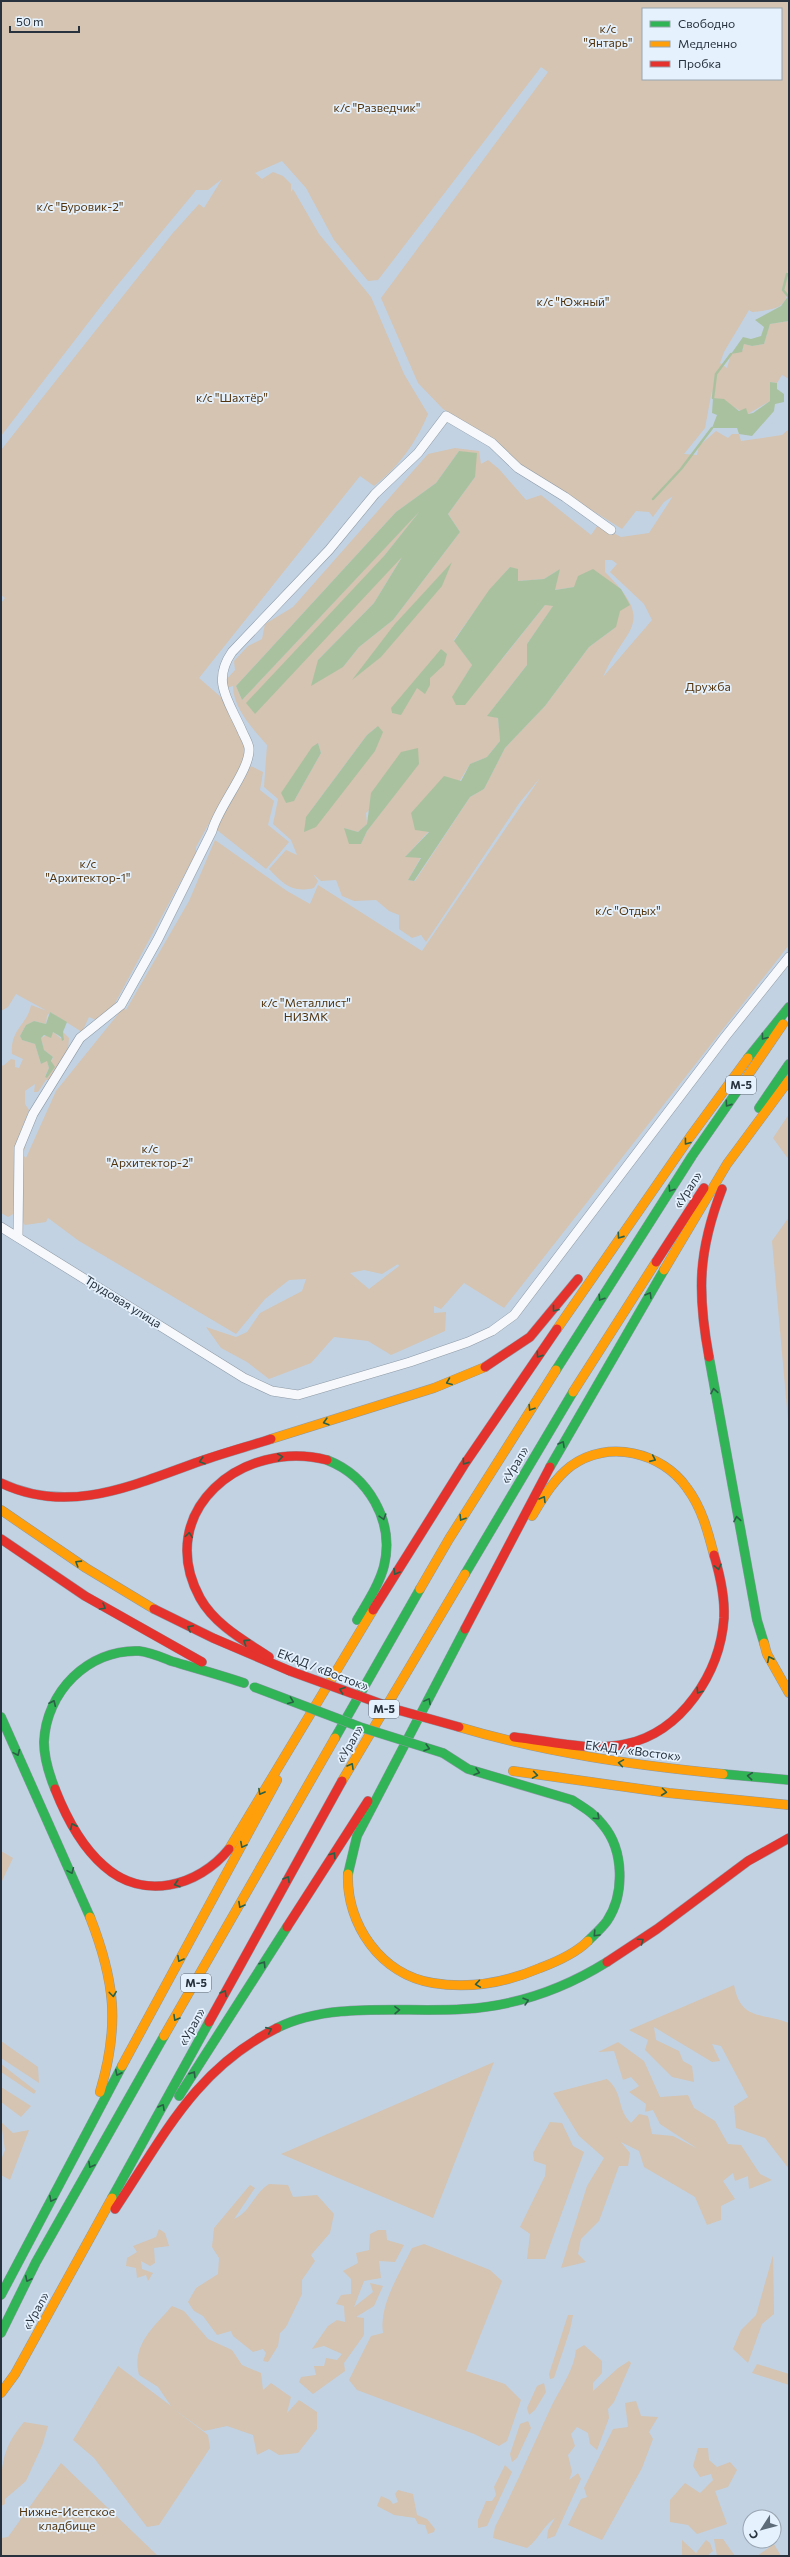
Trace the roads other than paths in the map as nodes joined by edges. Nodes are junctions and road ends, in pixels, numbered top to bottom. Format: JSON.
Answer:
{"nodes":[{"id":1,"x":611,"y":530,"type":"dead end"},
{"id":2,"x":789,"y":957,"type":"edge"},
{"id":3,"x":789,"y":1007,"type":"edge"},
{"id":4,"x":789,"y":1014,"type":"edge"},
{"id":5,"x":789,"y":1064,"type":"edge"},
{"id":6,"x":789,"y":1081,"type":"edge"},
{"id":7,"x":666,"y":1170,"type":"junction"},
{"id":8,"x":1,"y":1227,"type":"edge"},
{"id":9,"x":18,"y":1237,"type":"junction"},
{"id":10,"x":596,"y":1255,"type":"dead end"},
{"id":11,"x":583,"y":1273,"type":"dead end"},
{"id":12,"x":1,"y":1484,"type":"edge"},
{"id":13,"x":1,"y":1510,"type":"edge"},
{"id":14,"x":1,"y":1538,"type":"edge"},
{"id":15,"x":487,"y":1590,"type":"junction"},
{"id":16,"x":290,"y":1671,"type":"junction"},
{"id":17,"x":244,"y":1683,"type":"junction"},
{"id":18,"x":789,"y":1693,"type":"edge"},
{"id":19,"x":317,"y":1701,"type":"junction"},
{"id":20,"x":1,"y":1717,"type":"edge"},
{"id":21,"x":475,"y":1733,"type":"junction"},
{"id":22,"x":297,"y":1735,"type":"junction"},
{"id":23,"x":410,"y":1736,"type":"junction"},
{"id":24,"x":443,"y":1753,"type":"junction"},
{"id":25,"x":486,"y":1764,"type":"dead end"},
{"id":26,"x":501,"y":1768,"type":"dead end"},
{"id":27,"x":789,"y":1780,"type":"edge"},
{"id":28,"x":789,"y":1805,"type":"edge"},
{"id":29,"x":789,"y":1838,"type":"edge"},
{"id":30,"x":84,"y":2140,"type":"junction"},
{"id":31,"x":102,"y":2228,"type":"junction"},
{"id":32,"x":1,"y":2295,"type":"edge"},
{"id":33,"x":1,"y":2333,"type":"edge"},
{"id":34,"x":15,"y":2374,"type":"junction"},
{"id":35,"x":1,"y":2393,"type":"edge"}],
"edges":[{"from":1,"to":9,"type":"street"},
{"from":2,"to":9,"type":"street","name":"Трудовая улица"},
{"from":3,"to":7,"type":"main road","one_way":true},
{"from":4,"to":33,"type":"main road","name":"«Урал»","number":"М-5","one_way":true},
{"from":34,"to":5,"type":"main road","name":"«Урал»","number":"М-5","one_way":true},
{"from":15,"to":6,"type":"main road","one_way":true},
{"from":18,"to":6,"type":"main road","one_way":true},
{"from":7,"to":10,"type":"main road"},
{"from":7,"to":19,"type":"main road","one_way":true},
{"from":8,"to":9,"type":"street","name":"Трудовая улица"},
{"from":11,"to":12,"type":"main road","one_way":true},
{"from":16,"to":13,"type":"main road","name":"ЕКАД / «Восток»","one_way":true},
{"from":14,"to":17,"type":"main road","one_way":true},
{"from":15,"to":21,"type":"main road","one_way":true},
{"from":23,"to":15,"type":"main road","one_way":true},
{"from":16,"to":19,"type":"main road","one_way":true},
{"from":21,"to":16,"type":"main road","name":"ЕКАД / «Восток»","one_way":true,"bridge":true},
{"from":22,"to":17,"type":"main road","one_way":true},
{"from":17,"to":24,"type":"main road","one_way":true,"bridge":true},
{"from":19,"to":22,"type":"main road"},
{"from":20,"to":30,"type":"main road","one_way":true},
{"from":27,"to":21,"type":"main road","name":"ЕКАД / «Восток»","one_way":true},
{"from":22,"to":30,"type":"main road","one_way":true},
{"from":24,"to":23,"type":"main road","one_way":true},
{"from":31,"to":23,"type":"main road","one_way":true},
{"from":24,"to":25,"type":"main road"},
{"from":26,"to":28,"type":"main road","one_way":true},
{"from":31,"to":29,"type":"main road","one_way":true},
{"from":30,"to":32,"type":"main road","one_way":true},
{"from":31,"to":34,"type":"main road"},
{"from":34,"to":35,"type":"main road","name":"«Урал»","number":"М-5"}]}
